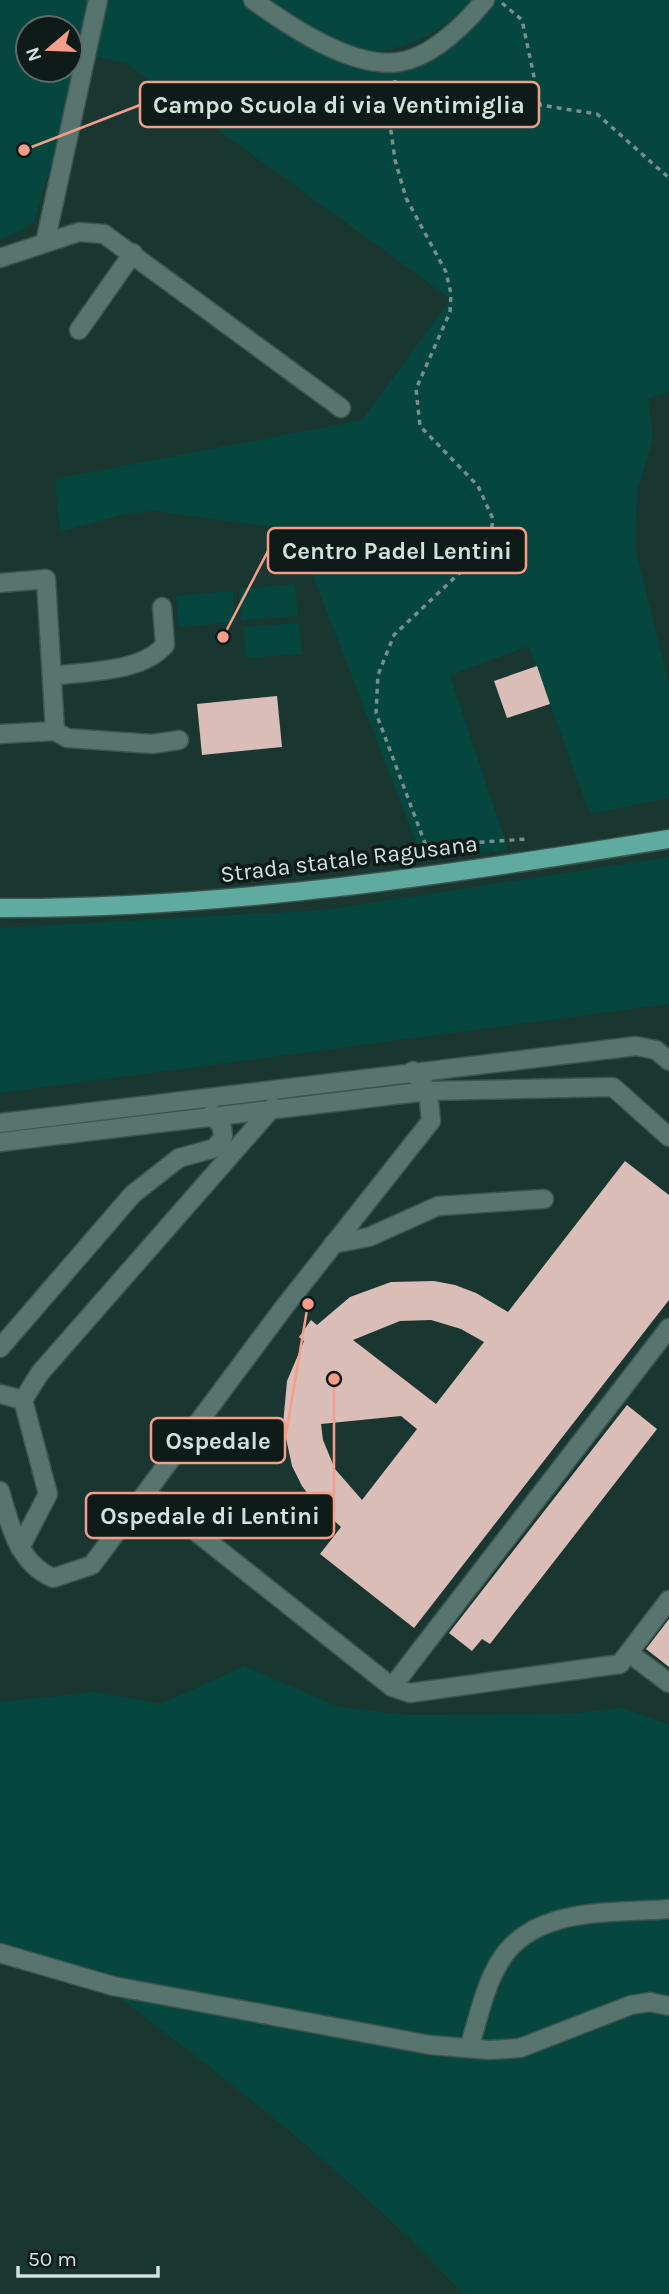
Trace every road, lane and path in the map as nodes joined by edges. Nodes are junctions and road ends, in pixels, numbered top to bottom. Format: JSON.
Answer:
{"nodes":[{"id":1,"x":98,"y":0,"type":"edge"},
{"id":2,"x":253,"y":0,"type":"edge"},
{"id":3,"x":485,"y":0,"type":"edge"},
{"id":4,"x":496,"y":0,"type":"edge"},
{"id":5,"x":400,"y":61,"type":"junction"},
{"id":6,"x":669,"y":178,"type":"edge"},
{"id":7,"x":46,"y":243,"type":"junction"},
{"id":8,"x":133,"y":253,"type":"junction"},
{"id":9,"x":0,"y":258,"type":"edge"},
{"id":10,"x":79,"y":330,"type":"dead end"},
{"id":11,"x":341,"y":408,"type":"dead end"},
{"id":12,"x":0,"y":583,"type":"edge"},
{"id":13,"x":162,"y":607,"type":"dead end"},
{"id":14,"x":52,"y":676,"type":"junction"},
{"id":15,"x":55,"y":731,"type":"junction"},
{"id":16,"x":0,"y":734,"type":"edge"},
{"id":17,"x":179,"y":740,"type":"dead end"},
{"id":18,"x":527,"y":839,"type":"dead end"},
{"id":19,"x":669,"y":839,"type":"edge"},
{"id":20,"x":0,"y":910,"type":"edge"},
{"id":21,"x":669,"y":1061,"type":"edge"},
{"id":22,"x":478,"y":1064,"type":"junction"},
{"id":23,"x":413,"y":1071,"type":"junction"},
{"id":24,"x":457,"y":1090,"type":"junction"},
{"id":25,"x":478,"y":1090,"type":"junction"},
{"id":26,"x":428,"y":1091,"type":"junction"},
{"id":27,"x":273,"y":1107,"type":"junction"},
{"id":28,"x":212,"y":1114,"type":"junction"},
{"id":29,"x":431,"y":1121,"type":"junction"},
{"id":30,"x":0,"y":1123,"type":"edge"},
{"id":31,"x":669,"y":1137,"type":"edge"},
{"id":32,"x":0,"y":1142,"type":"edge"},
{"id":33,"x":203,"y":1152,"type":"junction"},
{"id":34,"x":216,"y":1174,"type":"junction"},
{"id":35,"x":544,"y":1199,"type":"dead end"},
{"id":36,"x":333,"y":1244,"type":"junction"},
{"id":37,"x":669,"y":1328,"type":"edge"},
{"id":38,"x":0,"y":1348,"type":"edge"},
{"id":39,"x":0,"y":1394,"type":"edge"},
{"id":40,"x":23,"y":1400,"type":"junction"},
{"id":41,"x":0,"y":1491,"type":"edge"},
{"id":42,"x":147,"y":1493,"type":"junction"},
{"id":43,"x":20,"y":1548,"type":"junction"},
{"id":44,"x":669,"y":1600,"type":"edge"},
{"id":45,"x":629,"y":1653,"type":"junction"},
{"id":46,"x":669,"y":1683,"type":"edge"},
{"id":47,"x":392,"y":1687,"type":"junction"},
{"id":48,"x":669,"y":1909,"type":"edge"},
{"id":49,"x":0,"y":1953,"type":"edge"},
{"id":50,"x":669,"y":2006,"type":"edge"},
{"id":51,"x":469,"y":2048,"type":"junction"}],
"edges":[{"from":1,"to":7,"type":"lane"},
{"from":2,"to":5,"type":"lane"},
{"from":3,"to":5,"type":"lane"},
{"from":4,"to":6,"type":"path"},
{"from":5,"to":18,"type":"path"},
{"from":7,"to":8,"type":"lane"},
{"from":7,"to":9,"type":"lane"},
{"from":8,"to":10,"type":"lane"},
{"from":8,"to":11,"type":"lane"},
{"from":12,"to":14,"type":"lane"},
{"from":13,"to":14,"type":"lane"},
{"from":14,"to":15,"type":"lane"},
{"from":15,"to":16,"type":"lane"},
{"from":15,"to":17,"type":"lane"},
{"from":19,"to":20,"type":"main road","name":"Strada statale Ragusana"},
{"from":21,"to":22,"type":"lane"},
{"from":22,"to":23,"type":"lane"},
{"from":22,"to":25,"type":"lane"},
{"from":23,"to":26,"type":"lane"},
{"from":23,"to":30,"type":"lane"},
{"from":24,"to":25,"type":"lane"},
{"from":24,"to":26,"type":"lane"},
{"from":24,"to":29,"type":"lane"},
{"from":25,"to":31,"type":"lane"},
{"from":26,"to":27,"type":"lane"},
{"from":26,"to":29,"type":"lane"},
{"from":27,"to":28,"type":"lane"},
{"from":27,"to":34,"type":"lane"},
{"from":28,"to":32,"type":"lane"},
{"from":28,"to":33,"type":"lane"},
{"from":29,"to":36,"type":"lane"},
{"from":33,"to":34,"type":"lane"},
{"from":33,"to":38,"type":"lane"},
{"from":34,"to":40,"type":"lane"},
{"from":35,"to":36,"type":"lane"},
{"from":36,"to":42,"type":"lane"},
{"from":37,"to":47,"type":"lane"},
{"from":39,"to":40,"type":"lane"},
{"from":40,"to":43,"type":"lane"},
{"from":41,"to":43,"type":"lane"},
{"from":42,"to":43,"type":"lane"},
{"from":42,"to":47,"type":"lane"},
{"from":44,"to":45,"type":"lane"},
{"from":45,"to":46,"type":"lane"},
{"from":45,"to":47,"type":"lane"},
{"from":48,"to":51,"type":"lane"},
{"from":49,"to":51,"type":"lane"},
{"from":50,"to":51,"type":"lane"}]}
